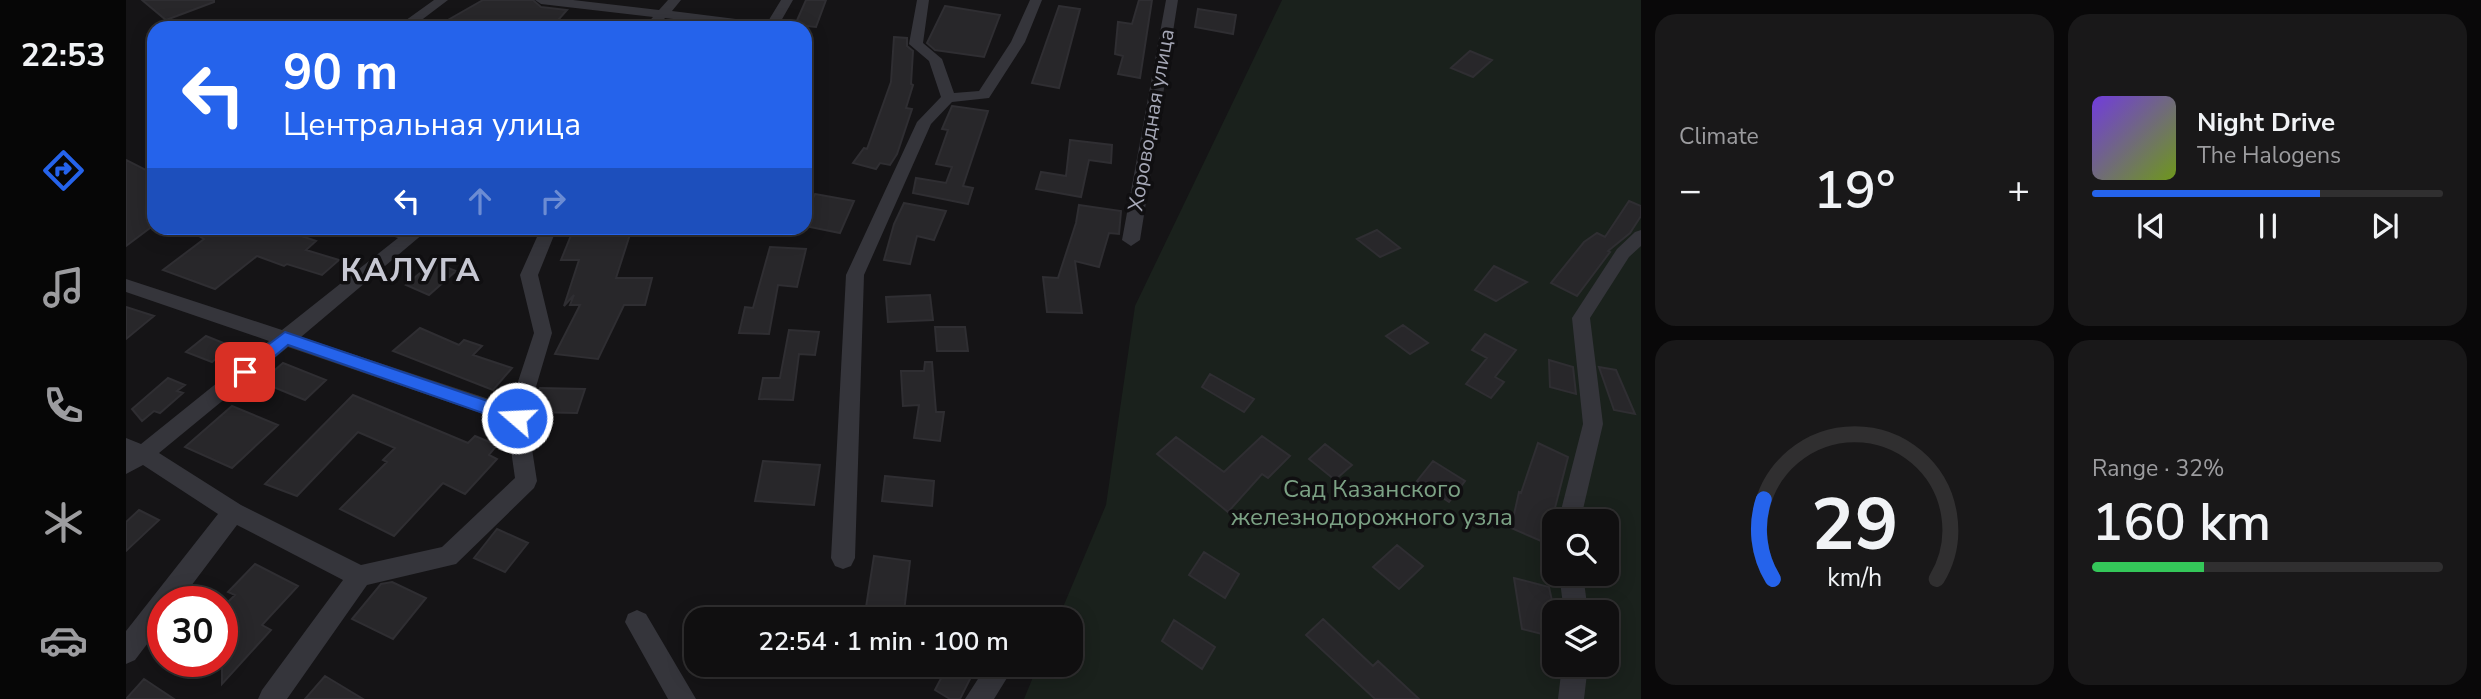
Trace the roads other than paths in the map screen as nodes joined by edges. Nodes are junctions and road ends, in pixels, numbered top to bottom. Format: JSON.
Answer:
{"nodes":[{"id":1,"x":442,"y":0,"type":"edge"},
{"id":2,"x":541,"y":0,"type":"edge"},
{"id":3,"x":675,"y":0,"type":"edge"},
{"id":4,"x":787,"y":0,"type":"edge"},
{"id":5,"x":923,"y":0,"type":"edge"},
{"id":6,"x":1035,"y":0,"type":"edge"},
{"id":7,"x":1172,"y":0,"type":"edge"},
{"id":8,"x":558,"y":1,"type":"edge"},
{"id":9,"x":663,"y":15,"type":"junction"},
{"id":10,"x":411,"y":21,"type":"edge"},
{"id":11,"x":657,"y":21,"type":"edge"},
{"id":12,"x":713,"y":21,"type":"edge"},
{"id":13,"x":775,"y":21,"type":"edge"},
{"id":14,"x":948,"y":98,"type":"junction"},
{"id":15,"x":413,"y":235,"type":"edge"},
{"id":16,"x":546,"y":235,"type":"edge"},
{"id":17,"x":1641,"y":236,"type":"edge"},
{"id":18,"x":1131,"y":240,"type":"dead end"},
{"id":19,"x":126,"y":285,"type":"edge"},
{"id":20,"x":285,"y":338,"type":"junction"},
{"id":21,"x":517,"y":418,"type":"junction"},
{"id":22,"x":132,"y":455,"type":"edge"},
{"id":23,"x":1572,"y":509,"type":"edge"},
{"id":24,"x":233,"y":512,"type":"junction"},
{"id":25,"x":844,"y":558,"type":"dead end"},
{"id":26,"x":359,"y":576,"type":"junction"},
{"id":27,"x":176,"y":586,"type":"edge"},
{"id":28,"x":637,"y":622,"type":"dead end"},
{"id":29,"x":147,"y":624,"type":"edge"},
{"id":30,"x":126,"y":651,"type":"edge"},
{"id":31,"x":994,"y":677,"type":"edge"},
{"id":32,"x":1574,"y":677,"type":"edge"},
{"id":33,"x":271,"y":699,"type":"edge"},
{"id":34,"x":683,"y":699,"type":"edge"},
{"id":35,"x":978,"y":699,"type":"edge"},
{"id":36,"x":1571,"y":699,"type":"edge"}],
"edges":[{"from":1,"to":10,"type":"street"},
{"from":2,"to":8,"type":"street"},
{"from":3,"to":9,"type":"street"},
{"from":4,"to":13,"type":"street"},
{"from":5,"to":14,"type":"street"},
{"from":6,"to":14,"type":"street"},
{"from":7,"to":18,"type":"street","name":"Хороводная улица"},
{"from":8,"to":9,"type":"street"},
{"from":9,"to":11,"type":"street"},
{"from":9,"to":12,"type":"street"},
{"from":14,"to":25,"type":"street"},
{"from":15,"to":20,"type":"street"},
{"from":16,"to":21,"type":"street"},
{"from":17,"to":23,"type":"street"},
{"from":19,"to":20,"type":"street"},
{"from":20,"to":21,"type":"street"},
{"from":20,"to":22,"type":"street"},
{"from":21,"to":26,"type":"street"},
{"from":22,"to":24,"type":"street"},
{"from":24,"to":26,"type":"street"},
{"from":24,"to":27,"type":"street"},
{"from":26,"to":33,"type":"street"},
{"from":28,"to":34,"type":"street"},
{"from":29,"to":30,"type":"street"},
{"from":31,"to":35,"type":"street"},
{"from":32,"to":36,"type":"street"}]}
